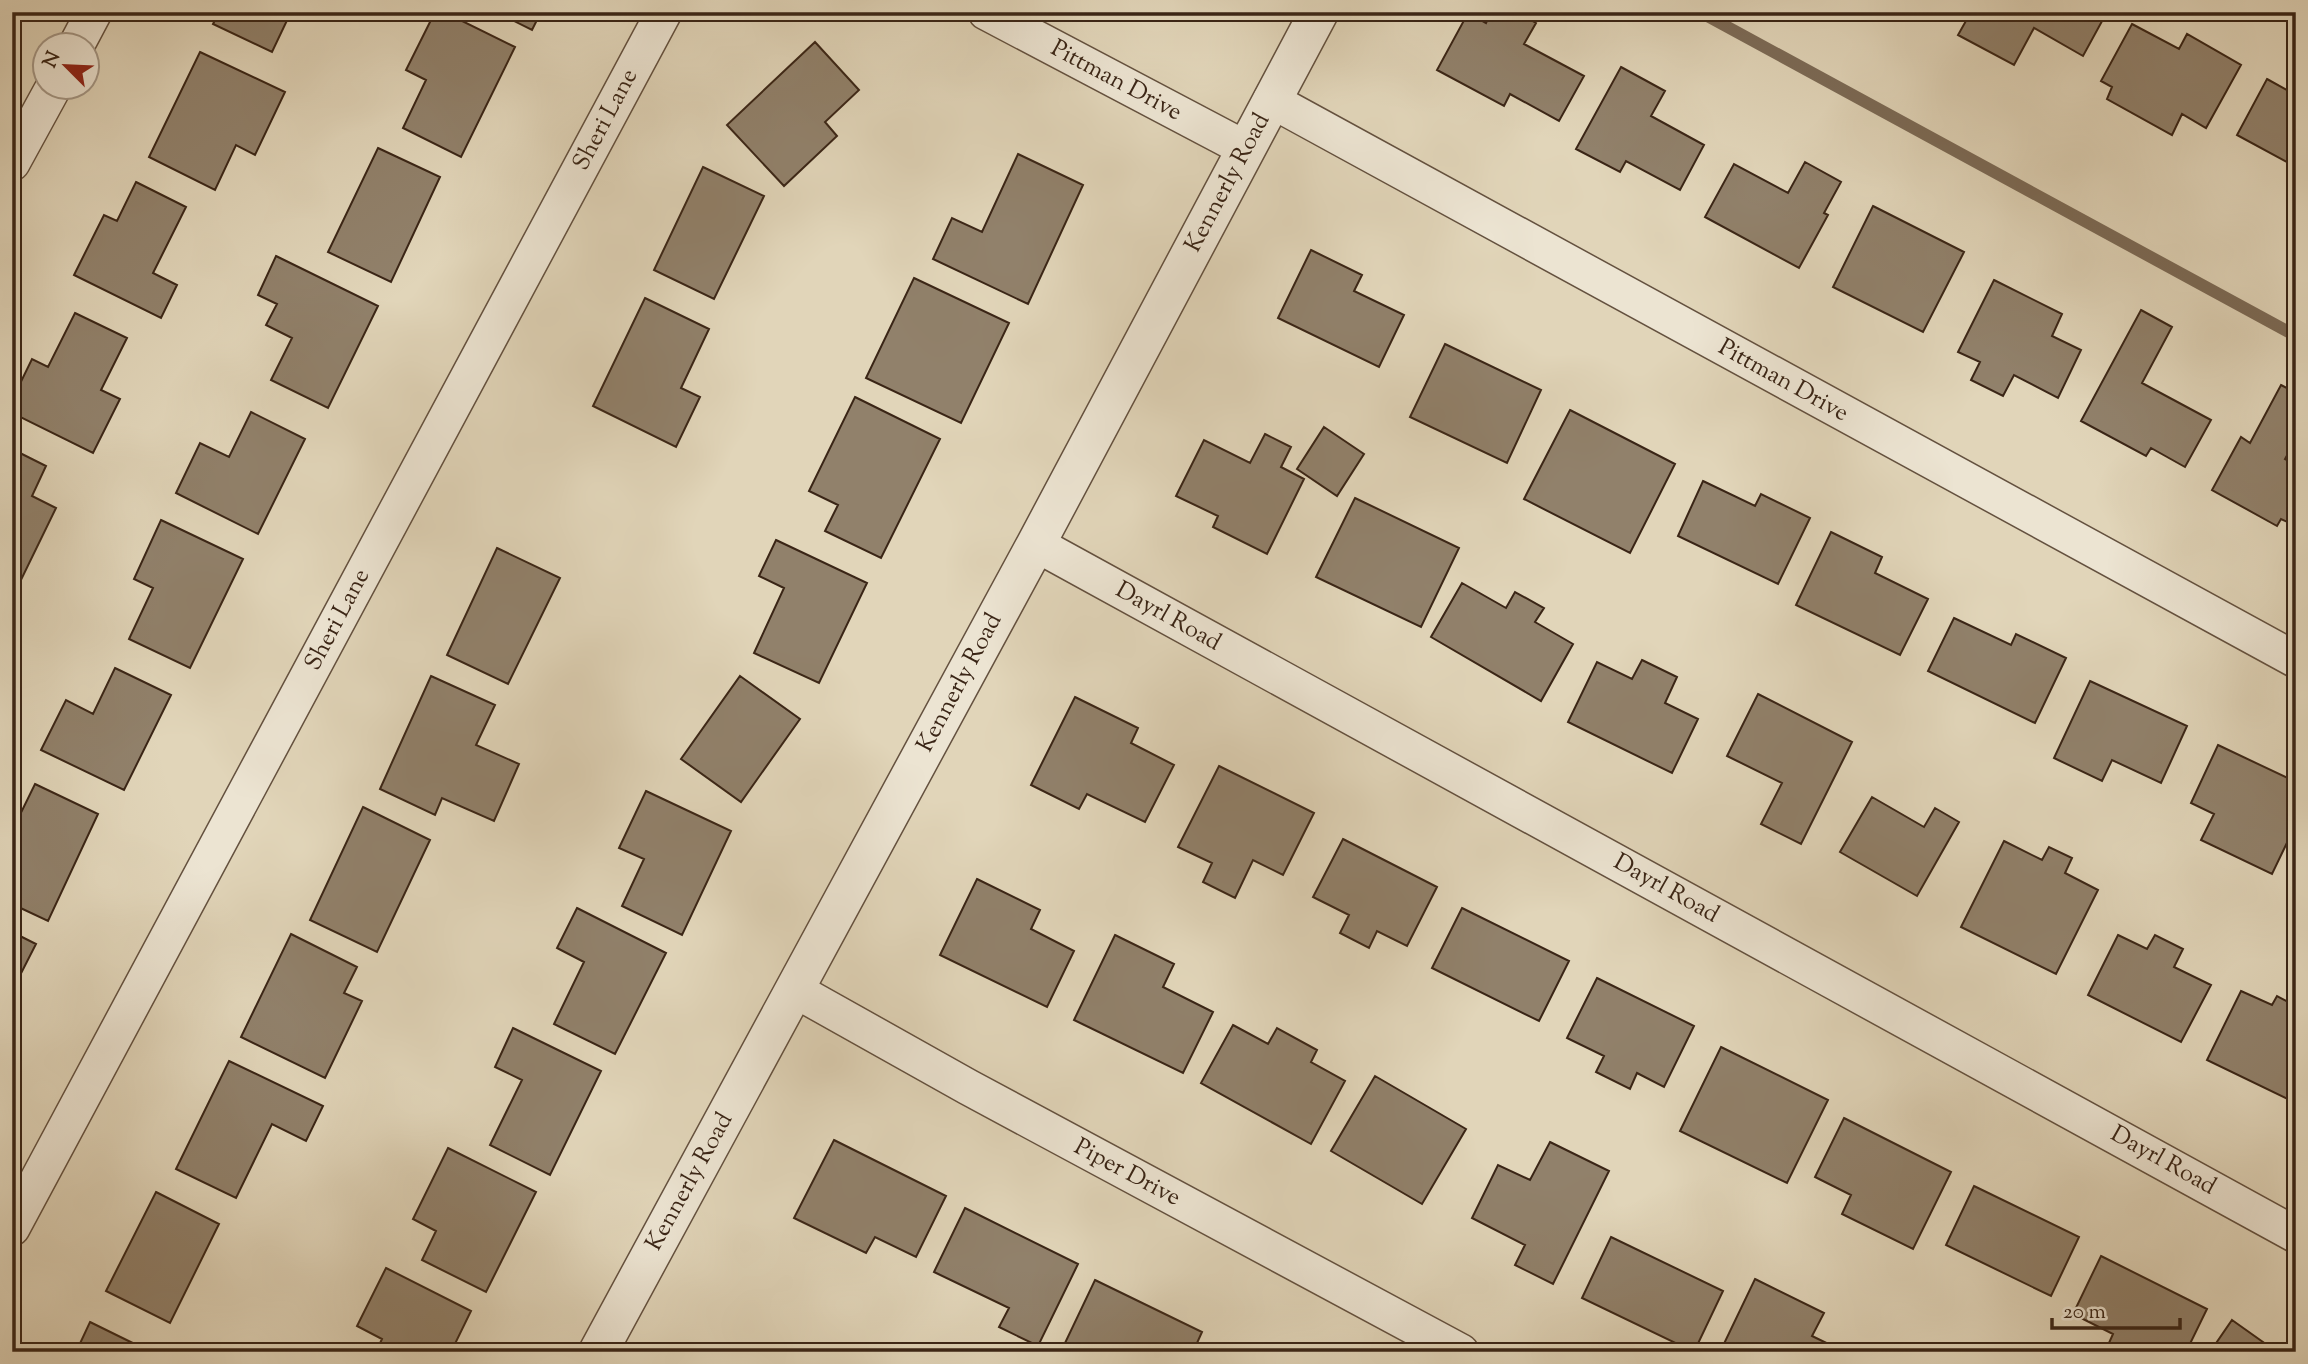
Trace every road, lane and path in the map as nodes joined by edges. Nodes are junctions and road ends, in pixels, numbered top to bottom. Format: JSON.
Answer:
{"nodes":[{"id":1,"x":94,"y":12,"type":"edge"},
{"id":2,"x":664,"y":12,"type":"edge"},
{"id":3,"x":986,"y":12,"type":"edge"},
{"id":4,"x":1319,"y":12,"type":"edge"},
{"id":5,"x":83,"y":32,"type":"edge"},
{"id":6,"x":1271,"y":100,"type":"junction"},
{"id":7,"x":45,"y":102,"type":"edge"},
{"id":8,"x":1246,"y":149,"type":"junction"},
{"id":9,"x":12,"y":163,"type":"edge"},
{"id":10,"x":1036,"y":544,"type":"junction"},
{"id":11,"x":2296,"y":660,"type":"edge"},
{"id":12,"x":795,"y":990,"type":"junction"},
{"id":13,"x":12,"y":1228,"type":"edge"},
{"id":14,"x":2296,"y":1235,"type":"edge"},
{"id":15,"x":598,"y":1352,"type":"edge"},
{"id":16,"x":1461,"y":1352,"type":"edge"}],
"edges":[{"from":1,"to":5,"type":"street"},
{"from":2,"to":13,"type":"street","name":"Sheri Lane"},
{"from":3,"to":8,"type":"street","name":"Pittman Drive"},
{"from":4,"to":6,"type":"street","name":"Kennerly Road"},
{"from":6,"to":8,"type":"street","name":"Kennerly Road"},
{"from":6,"to":11,"type":"street","name":"Pittman Drive"},
{"from":7,"to":9,"type":"street"},
{"from":8,"to":10,"type":"street","name":"Kennerly Road"},
{"from":10,"to":12,"type":"street","name":"Kennerly Road"},
{"from":10,"to":14,"type":"street","name":"Dayrl Road"},
{"from":12,"to":15,"type":"street","name":"Kennerly Road"},
{"from":12,"to":16,"type":"street","name":"Piper Drive"}]}
